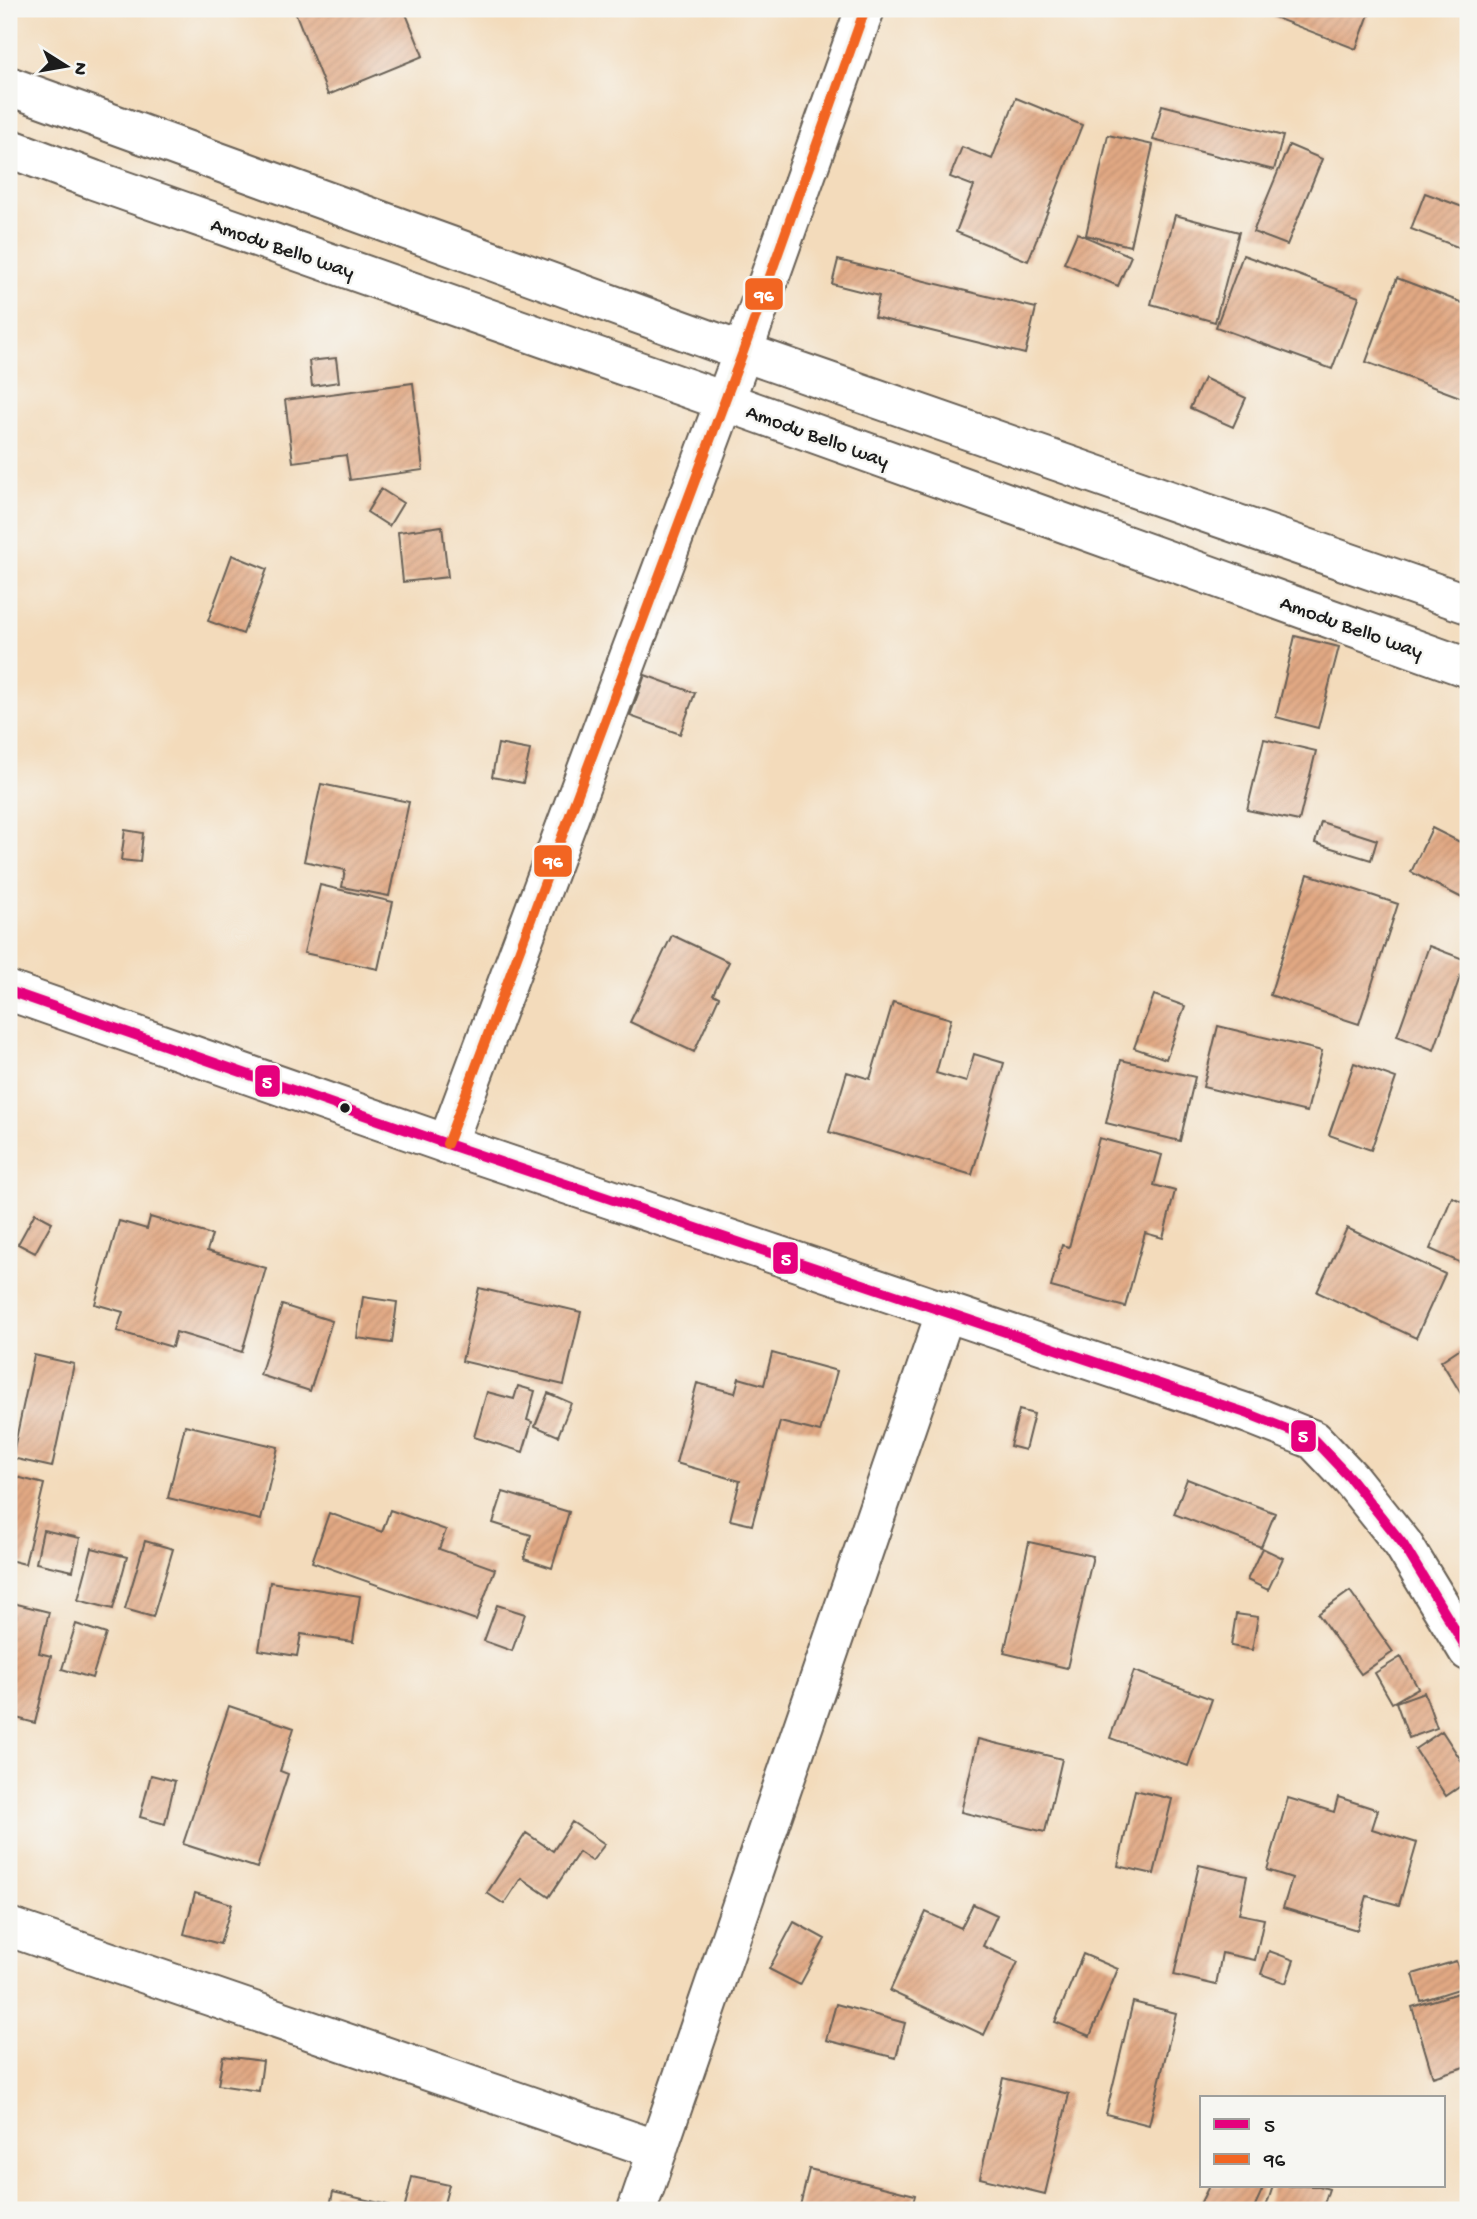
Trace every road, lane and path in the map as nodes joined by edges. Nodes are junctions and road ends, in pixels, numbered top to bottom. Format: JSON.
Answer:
{"nodes":[{"id":1,"x":865,"y":9,"type":"edge"},
{"id":2,"x":9,"y":86,"type":"edge"},
{"id":3,"x":9,"y":148,"type":"edge"},
{"id":4,"x":743,"y":352,"type":"junction"},
{"id":5,"x":724,"y":401,"type":"junction"},
{"id":6,"x":1468,"y":604,"type":"edge"},
{"id":7,"x":1468,"y":668,"type":"edge"},
{"id":8,"x":9,"y":991,"type":"edge"},
{"id":9,"x":447,"y":1144,"type":"junction"},
{"id":10,"x":946,"y":1311,"type":"junction"},
{"id":11,"x":1468,"y":1651,"type":"edge"},
{"id":12,"x":9,"y":1927,"type":"edge"},
{"id":13,"x":658,"y":2150,"type":"junction"},
{"id":14,"x":638,"y":2210,"type":"edge"}],
"edges":[{"from":1,"to":4,"type":"street"},
{"from":2,"to":4,"type":"street"},
{"from":3,"to":5,"type":"street","name":"Amodu Bello way"},
{"from":4,"to":5,"type":"street"},
{"from":4,"to":6,"type":"street"},
{"from":5,"to":7,"type":"street","name":"Amodu Bello way"},
{"from":5,"to":9,"type":"street"},
{"from":8,"to":9,"type":"street"},
{"from":9,"to":10,"type":"street"},
{"from":10,"to":11,"type":"street"},
{"from":10,"to":13,"type":"street"},
{"from":12,"to":13,"type":"street"},
{"from":13,"to":14,"type":"street"}]}
